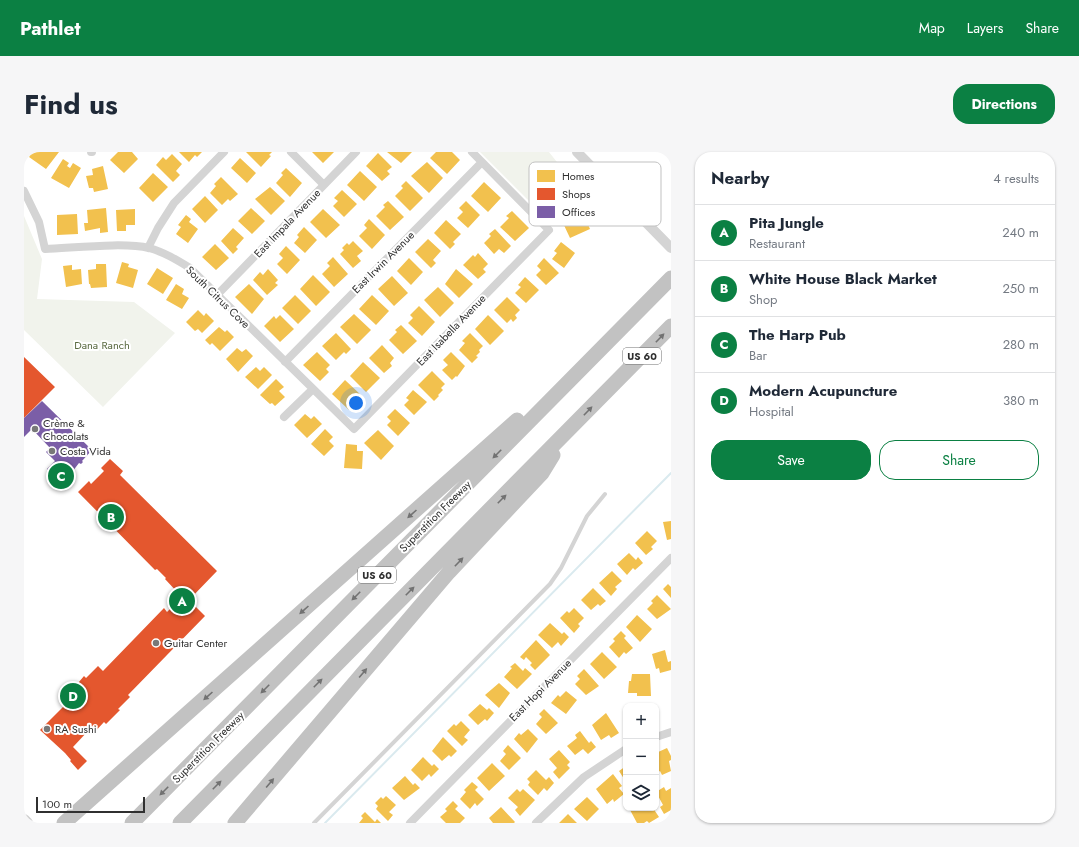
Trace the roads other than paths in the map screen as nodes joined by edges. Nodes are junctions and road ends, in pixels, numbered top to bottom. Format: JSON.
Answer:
{"nodes":[{"id":1,"x":224,"y":152,"type":"edge"},
{"id":2,"x":291,"y":152,"type":"edge"},
{"id":3,"x":356,"y":152,"type":"edge"},
{"id":4,"x":472,"y":152,"type":"edge"},
{"id":5,"x":577,"y":152,"type":"edge"},
{"id":6,"x":482,"y":162,"type":"junction"},
{"id":7,"x":587,"y":162,"type":"edge"},
{"id":8,"x":324,"y":185,"type":"junction"},
{"id":9,"x":24,"y":191,"type":"edge"},
{"id":10,"x":529,"y":210,"type":"edge"},
{"id":11,"x":544,"y":226,"type":"edge"},
{"id":12,"x":649,"y":226,"type":"edge"},
{"id":13,"x":669,"y":246,"type":"edge"},
{"id":14,"x":148,"y":248,"type":"junction"},
{"id":15,"x":671,"y":278,"type":"edge"},
{"id":16,"x":218,"y":294,"type":"junction"},
{"id":17,"x":671,"y":326,"type":"edge"},
{"id":18,"x":622,"y":327,"type":"junction"},
{"id":19,"x":285,"y":362,"type":"junction"},
{"id":20,"x":312,"y":389,"type":"junction"},
{"id":21,"x":284,"y":417,"type":"dead end"},
{"id":22,"x":354,"y":429,"type":"joint"},
{"id":23,"x":563,"y":437,"type":"junction"},
{"id":24,"x":605,"y":494,"type":"dead end"},
{"id":25,"x":671,"y":558,"type":"edge"},
{"id":26,"x":671,"y":732,"type":"edge"},
{"id":27,"x":659,"y":737,"type":"edge"},
{"id":28,"x":623,"y":751,"type":"edge"},
{"id":29,"x":24,"y":820,"type":"edge"},
{"id":30,"x":27,"y":823,"type":"edge"},
{"id":31,"x":64,"y":823,"type":"edge"},
{"id":32,"x":132,"y":823,"type":"edge"},
{"id":33,"x":180,"y":823,"type":"edge"},
{"id":34,"x":235,"y":823,"type":"edge"},
{"id":35,"x":314,"y":823,"type":"edge"},
{"id":36,"x":410,"y":823,"type":"edge"},
{"id":37,"x":536,"y":823,"type":"edge"}],
"edges":[{"from":1,"to":14,"type":"street"},
{"from":2,"to":8,"type":"street"},
{"from":3,"to":8,"type":"street","name":"East Impala Avenue"},
{"from":4,"to":6,"type":"street"},
{"from":5,"to":7,"type":"street"},
{"from":6,"to":10,"type":"street","name":"East Isabella Avenue"},
{"from":6,"to":19,"type":"street","name":"East Irwin Avenue"},
{"from":8,"to":16,"type":"street","name":"East Impala Avenue"},
{"from":9,"to":14,"type":"street","name":"South Citrus Cove"},
{"from":11,"to":22,"type":"street","name":"East Isabella Avenue"},
{"from":12,"to":13,"type":"street"},
{"from":14,"to":16,"type":"street","name":"South Citrus Cove"},
{"from":15,"to":18,"type":"highway","name":"Superstition Freeway","number":"US 60"},
{"from":16,"to":19,"type":"street","name":"South Citrus Cove"},
{"from":23,"to":17,"type":"highway","number":"US 60","one_way":true},
{"from":18,"to":31,"type":"highway","one_way":true},
{"from":18,"to":32,"type":"highway","name":"Superstition Freeway","number":"US 60","one_way":true},
{"from":19,"to":20,"type":"street","name":"South Citrus Cove"},
{"from":20,"to":21,"type":"street"},
{"from":20,"to":22,"type":"street","name":"South Citrus Cove"},
{"from":33,"to":23,"type":"highway","number":"US 60","one_way":true},
{"from":34,"to":23,"type":"highway","one_way":true},
{"from":24,"to":35,"type":"lane"},
{"from":25,"to":36,"type":"street","name":"East Hopi Avenue"},
{"from":26,"to":27,"type":"street"},
{"from":28,"to":37,"type":"street"},
{"from":29,"to":30,"type":"main road"}]}
